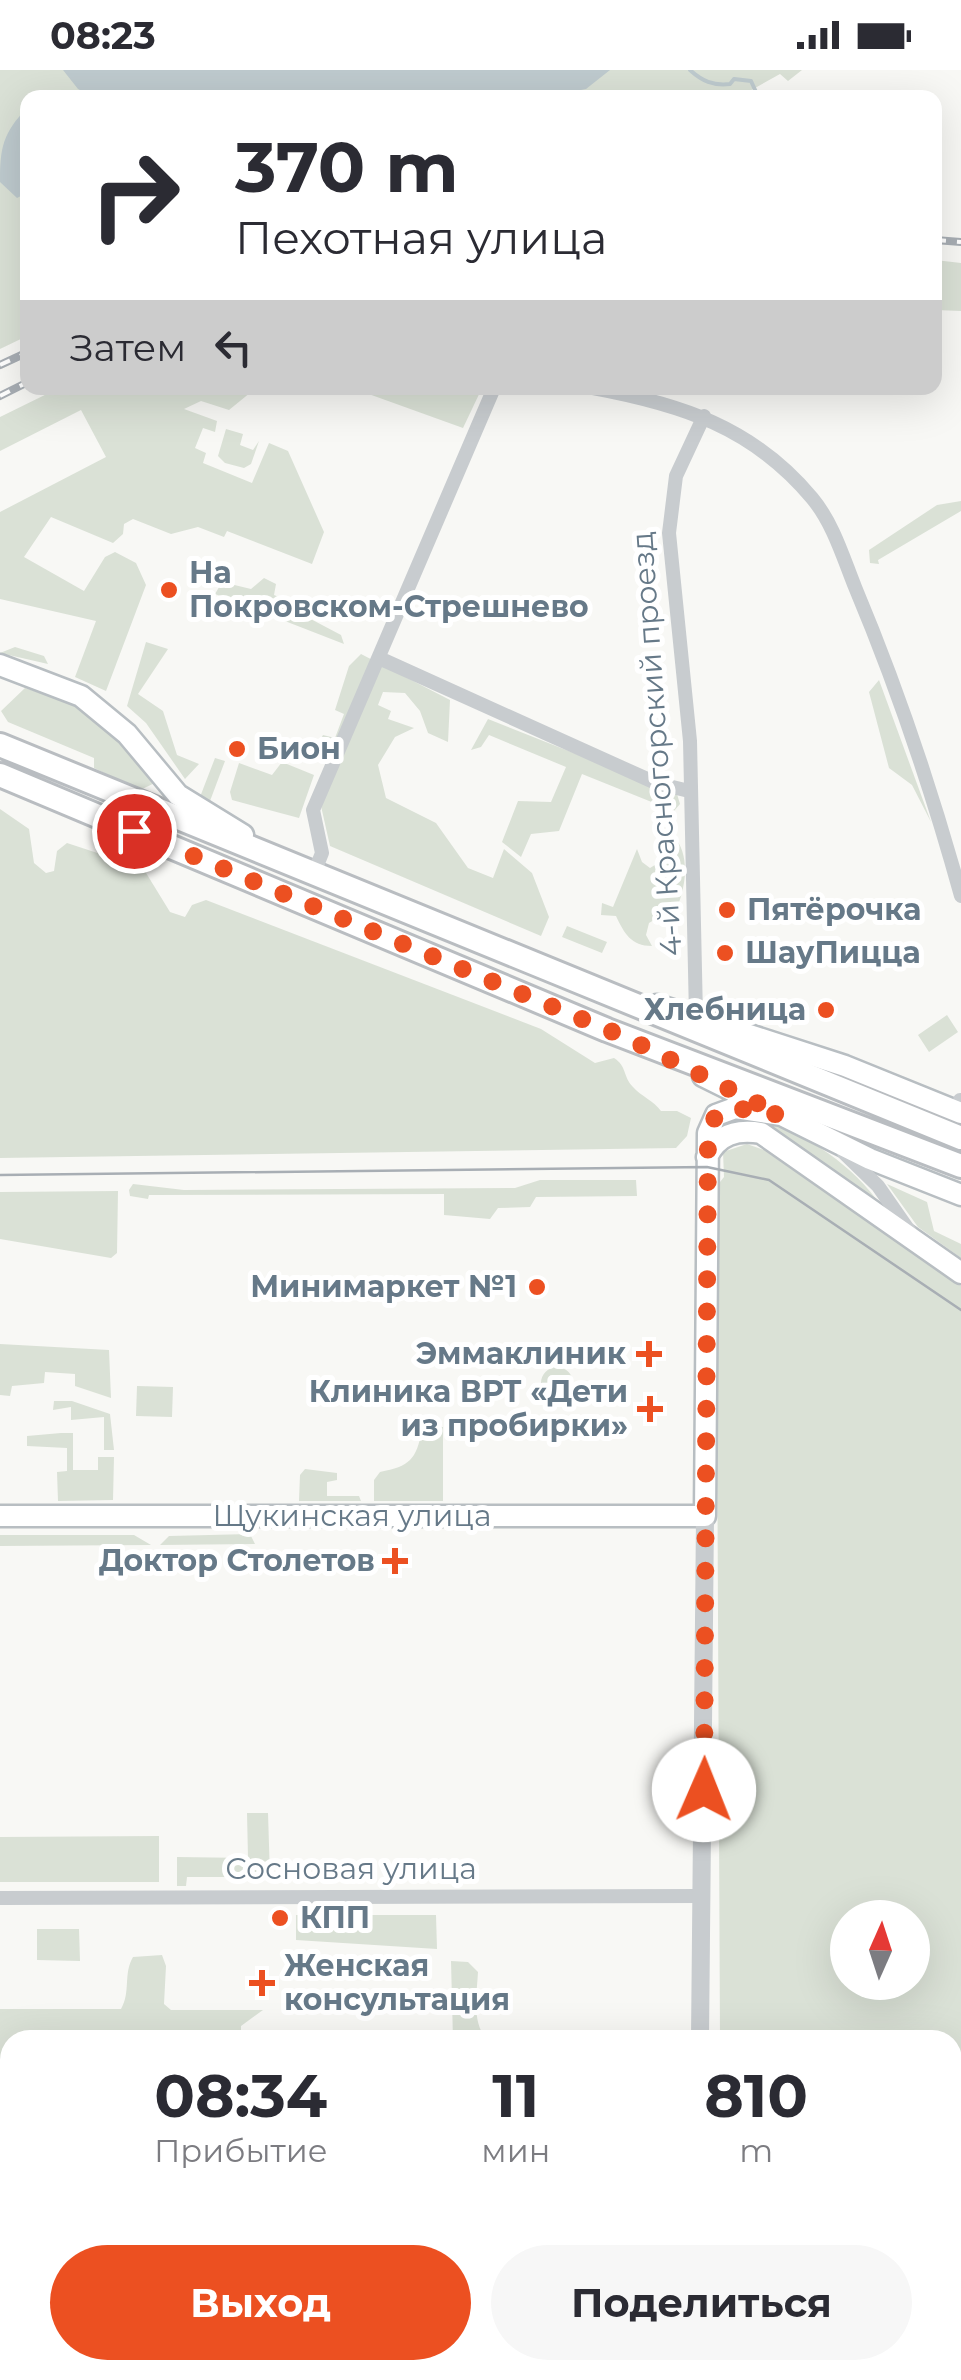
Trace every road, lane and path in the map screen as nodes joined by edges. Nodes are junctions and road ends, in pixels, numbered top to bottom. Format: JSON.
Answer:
{"nodes":[{"id":1,"x":491,"y":395,"type":"edge"},
{"id":2,"x":631,"y":395,"type":"edge"},
{"id":3,"x":704,"y":416,"type":"junction"},
{"id":4,"x":378,"y":658,"type":"junction"},
{"id":5,"x":0,"y":665,"type":"edge"},
{"id":6,"x":0,"y":745,"type":"edge"},
{"id":7,"x":0,"y":775,"type":"edge"},
{"id":8,"x":689,"y":791,"type":"junction"},
{"id":9,"x":310,"y":871,"type":"junction"},
{"id":10,"x":961,"y":896,"type":"edge"},
{"id":11,"x":582,"y":984,"type":"junction"},
{"id":12,"x":696,"y":1016,"type":"junction"},
{"id":13,"x":625,"y":1037,"type":"junction"},
{"id":14,"x":961,"y":1104,"type":"edge"},
{"id":15,"x":781,"y":1115,"type":"junction"},
{"id":16,"x":961,"y":1138,"type":"edge"},
{"id":17,"x":829,"y":1139,"type":"junction"},
{"id":18,"x":707,"y":1157,"type":"junction"},
{"id":19,"x":961,"y":1166,"type":"edge"},
{"id":20,"x":961,"y":1194,"type":"edge"},
{"id":21,"x":929,"y":1252,"type":"junction"},
{"id":22,"x":961,"y":1273,"type":"edge"},
{"id":23,"x":0,"y":1516,"type":"edge"},
{"id":24,"x":704,"y":1516,"type":"junction"},
{"id":25,"x":702,"y":1896,"type":"junction"},
{"id":26,"x":0,"y":1898,"type":"edge"},
{"id":27,"x":700,"y":2030,"type":"edge"}],
"edges":[{"from":1,"to":4,"type":"street"},
{"from":2,"to":3,"type":"street"},
{"from":3,"to":8,"type":"street","name":"4-й Красногорский проезд"},
{"from":3,"to":10,"type":"street"},
{"from":4,"to":8,"type":"street"},
{"from":4,"to":9,"type":"street"},
{"from":5,"to":9,"type":"main road"},
{"from":6,"to":9,"type":"main road"},
{"from":7,"to":13,"type":"main road"},
{"from":8,"to":12,"type":"street","name":"4-й Красногорский проезд"},
{"from":9,"to":11,"type":"main road"},
{"from":11,"to":12,"type":"main road"},
{"from":11,"to":16,"type":"main road"},
{"from":12,"to":14,"type":"main road"},
{"from":13,"to":15,"type":"main road"},
{"from":13,"to":19,"type":"main road"},
{"from":15,"to":17,"type":"main road"},
{"from":15,"to":18,"type":"main road"},
{"from":17,"to":20,"type":"main road"},
{"from":17,"to":21,"type":"street"},
{"from":18,"to":21,"type":"main road"},
{"from":18,"to":24,"type":"main road"},
{"from":21,"to":22,"type":"main road"},
{"from":23,"to":24,"type":"main road","name":"Щукинская улица"},
{"from":24,"to":25,"type":"street"},
{"from":25,"to":26,"type":"street","name":"Сосновая улица"},
{"from":25,"to":27,"type":"street"}]}
